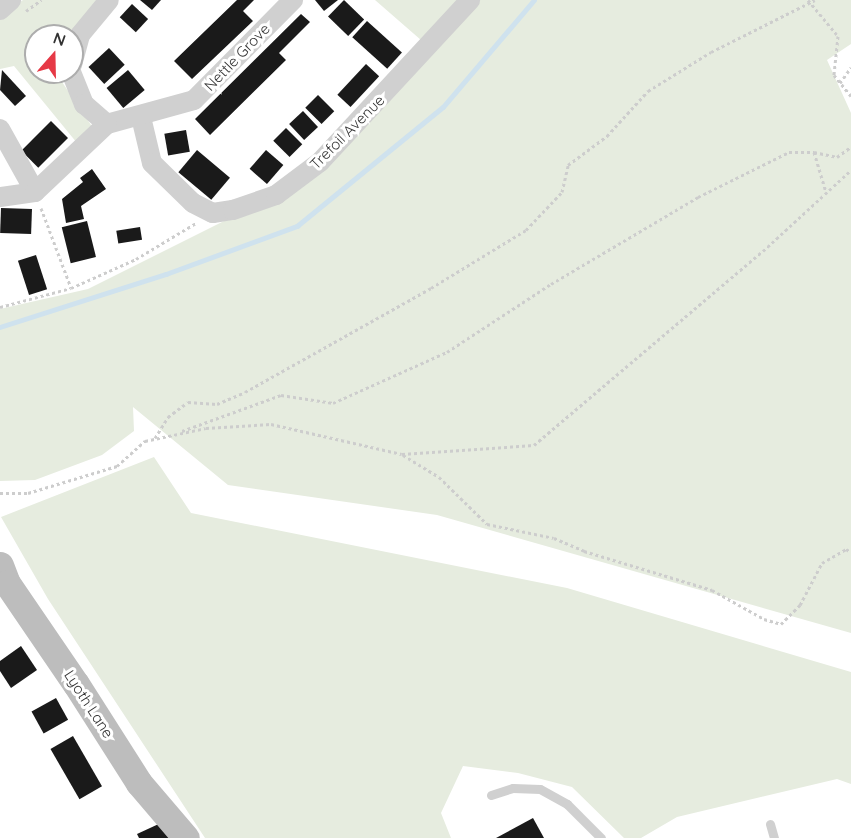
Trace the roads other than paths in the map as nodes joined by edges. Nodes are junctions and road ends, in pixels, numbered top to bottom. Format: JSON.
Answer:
{"nodes":[{"id":1,"x":11,"y":0,"type":"edge"},
{"id":2,"x":109,"y":0,"type":"edge"},
{"id":3,"x":292,"y":0,"type":"edge"},
{"id":4,"x":470,"y":0,"type":"edge"},
{"id":5,"x":0,"y":10,"type":"edge"},
{"id":6,"x":84,"y":30,"type":"edge"},
{"id":7,"x":76,"y":84,"type":"edge"},
{"id":8,"x":141,"y":117,"type":"junction"},
{"id":9,"x":107,"y":124,"type":"junction"},
{"id":10,"x":0,"y":129,"type":"edge"},
{"id":11,"x":35,"y":192,"type":"junction"},
{"id":12,"x":0,"y":197,"type":"edge"},
{"id":13,"x":0,"y":564,"type":"edge"},
{"id":14,"x":491,"y":795,"type":"dead end"},
{"id":15,"x":770,"y":824,"type":"dead end"},
{"id":16,"x":186,"y":838,"type":"edge"},
{"id":17,"x":602,"y":838,"type":"edge"},
{"id":18,"x":774,"y":838,"type":"edge"}],
"edges":[{"from":1,"to":5,"type":"street"},
{"from":2,"to":6,"type":"street"},
{"from":3,"to":8,"type":"street","name":"Nettle Grove"},
{"from":4,"to":8,"type":"street","name":"Trefoil Avenue"},
{"from":7,"to":9,"type":"street"},
{"from":8,"to":9,"type":"street","name":"Nettle Grove"},
{"from":9,"to":11,"type":"street"},
{"from":10,"to":11,"type":"street"},
{"from":11,"to":12,"type":"street"},
{"from":13,"to":16,"type":"street","name":"Lyoth Lane"},
{"from":14,"to":17,"type":"lane"},
{"from":15,"to":18,"type":"lane"}]}
